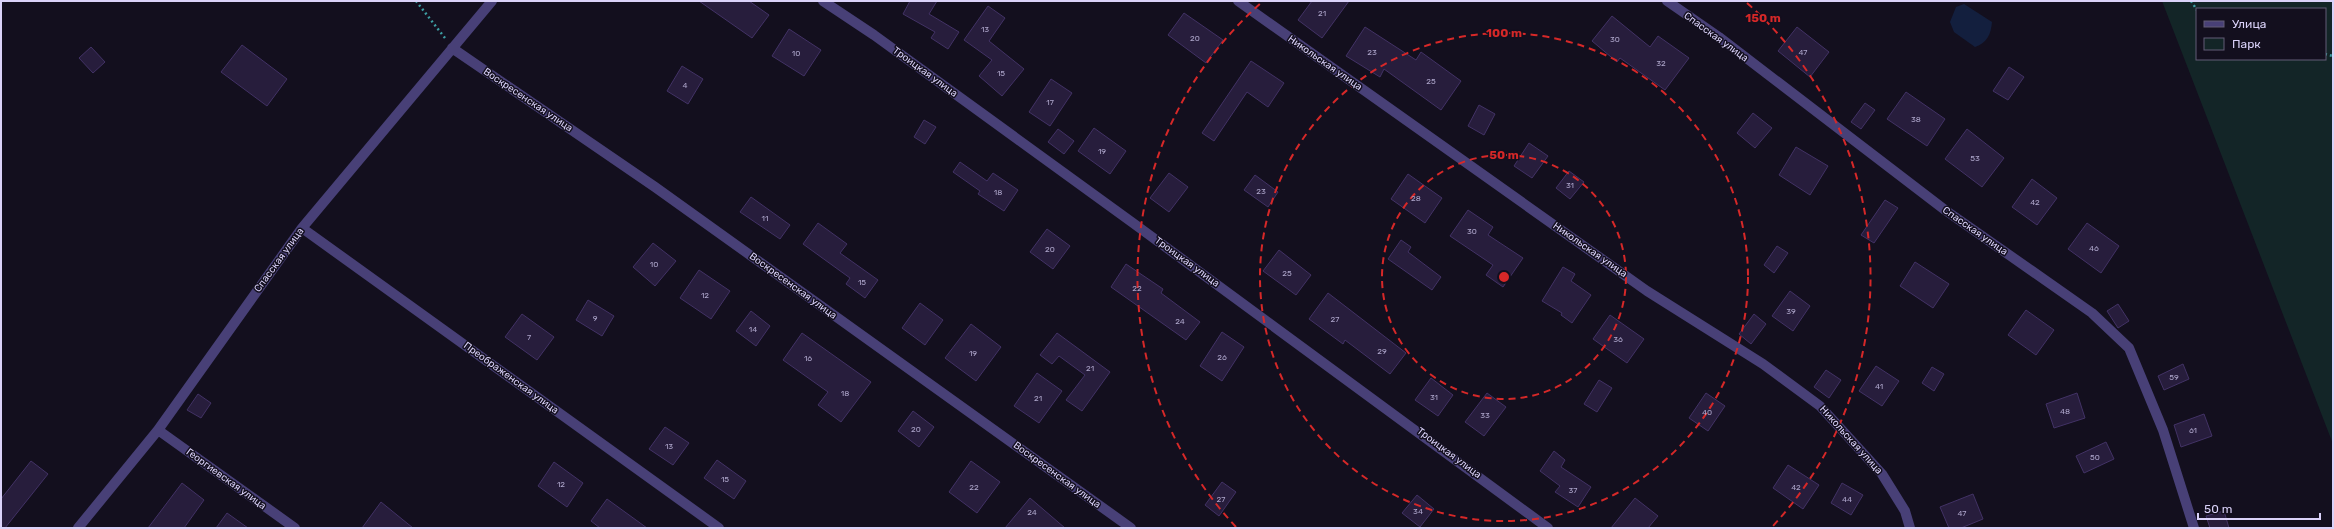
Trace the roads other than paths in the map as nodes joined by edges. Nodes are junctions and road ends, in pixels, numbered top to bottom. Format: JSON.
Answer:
{"nodes":[{"id":1,"x":492,"y":1,"type":"edge"},
{"id":2,"x":823,"y":1,"type":"edge"},
{"id":3,"x":1238,"y":1,"type":"edge"},
{"id":4,"x":1667,"y":1,"type":"edge"},
{"id":5,"x":452,"y":48,"type":"junction"},
{"id":6,"x":302,"y":228,"type":"junction"},
{"id":7,"x":158,"y":430,"type":"junction"},
{"id":8,"x":78,"y":528,"type":"edge"},
{"id":9,"x":295,"y":528,"type":"edge"},
{"id":10,"x":719,"y":528,"type":"edge"},
{"id":11,"x":1131,"y":528,"type":"edge"},
{"id":12,"x":1548,"y":528,"type":"edge"},
{"id":13,"x":1910,"y":528,"type":"edge"},
{"id":14,"x":2194,"y":528,"type":"edge"}],
"edges":[{"from":1,"to":5,"type":"street","name":"Спасская улица"},
{"from":2,"to":12,"type":"street","name":"Троицкая улица"},
{"from":3,"to":13,"type":"street","name":"Никольская улица"},
{"from":4,"to":14,"type":"street","name":"Спасская улица"},
{"from":5,"to":6,"type":"street","name":"Спасская улица"},
{"from":5,"to":11,"type":"street","name":"Воскресенская улица"},
{"from":6,"to":7,"type":"street","name":"Спасская улица"},
{"from":6,"to":10,"type":"street","name":"Преображенская улица"},
{"from":7,"to":8,"type":"street","name":"Спасская улица"},
{"from":7,"to":9,"type":"street","name":"Георгиевская улица"}]}
